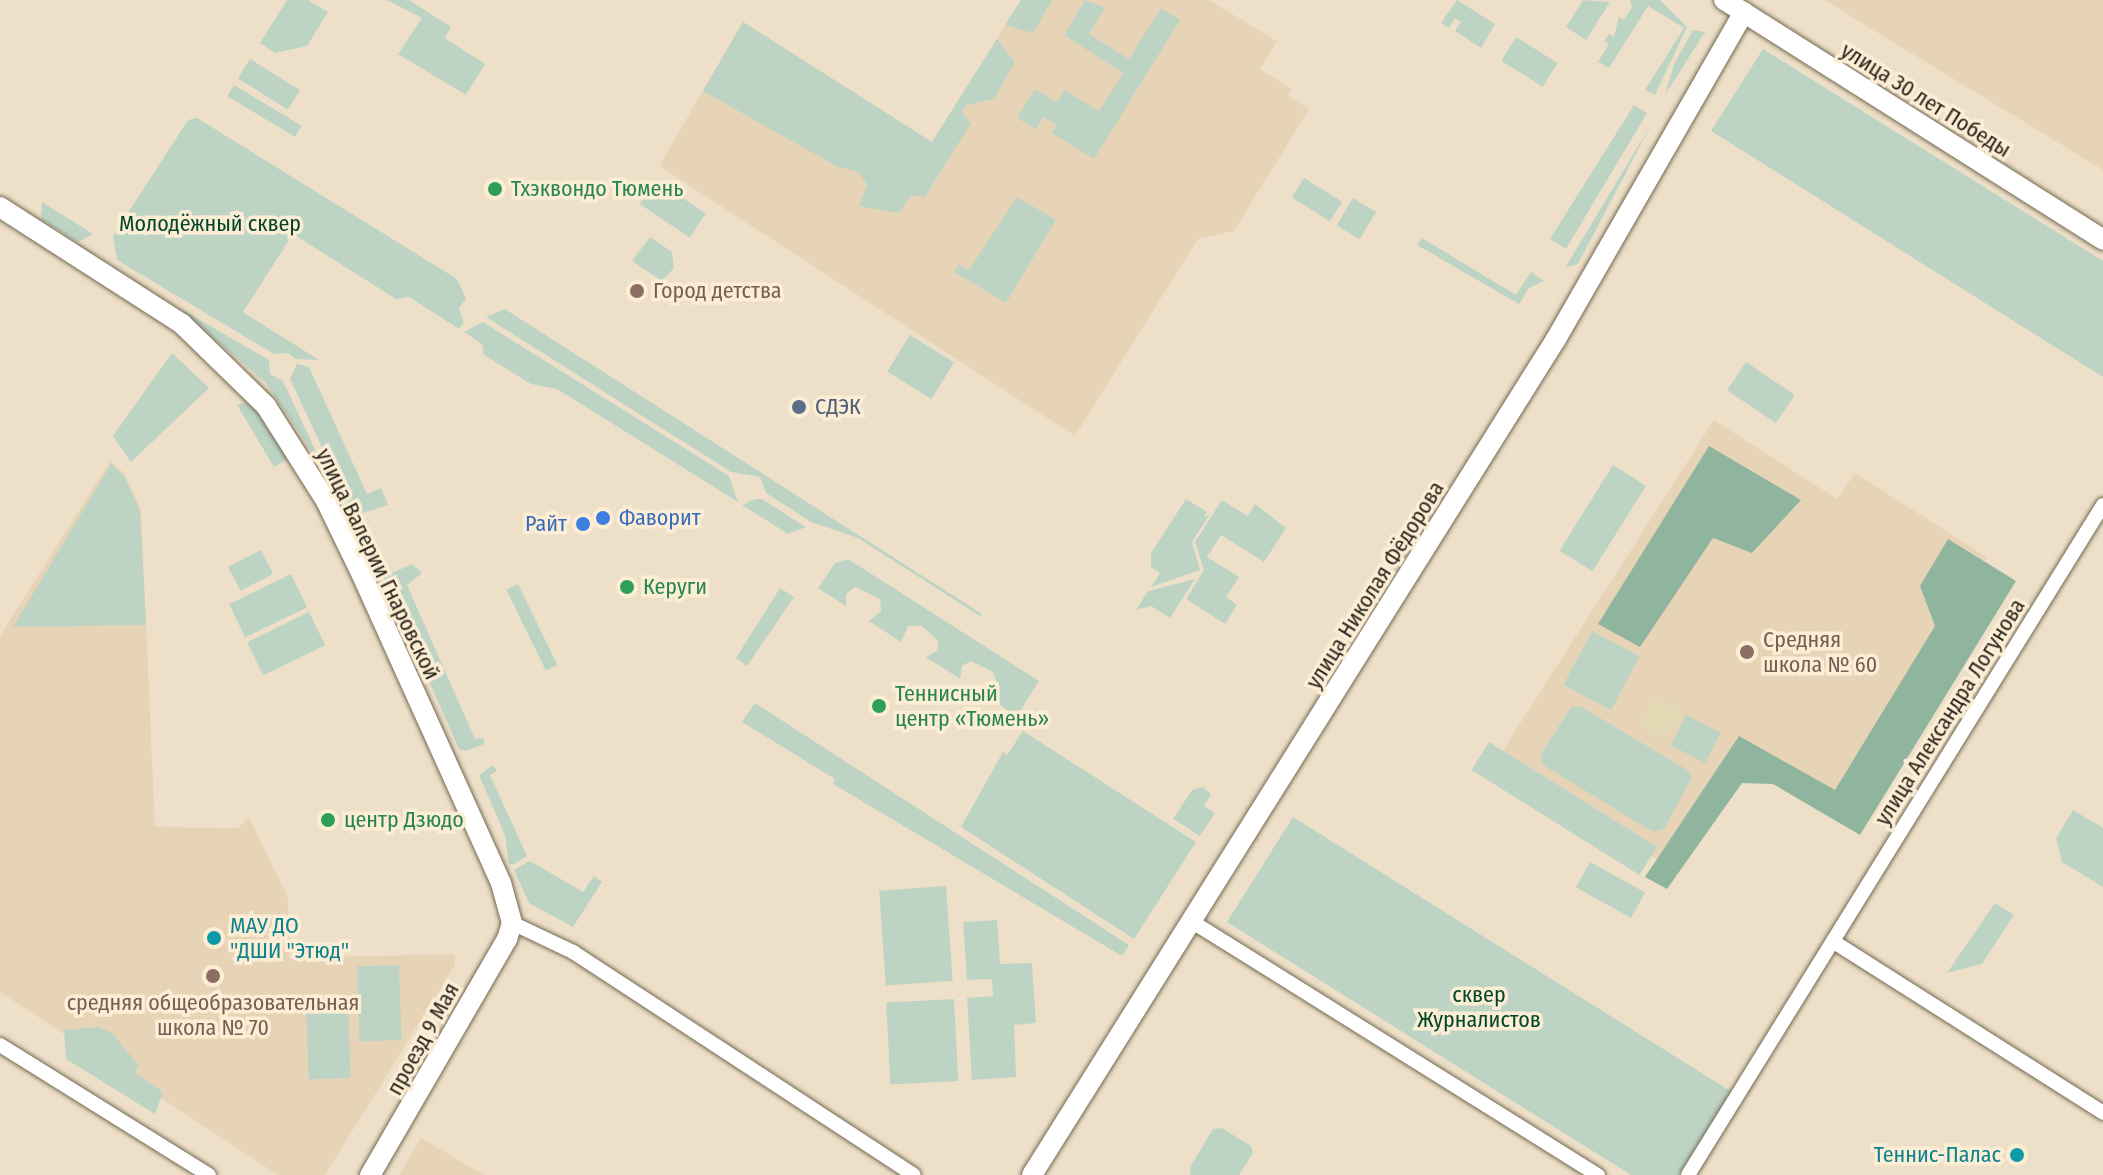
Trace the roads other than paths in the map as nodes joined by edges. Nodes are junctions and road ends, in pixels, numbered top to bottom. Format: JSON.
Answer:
{"nodes":[{"id":1,"x":1724,"y":0,"type":"edge"},
{"id":2,"x":1744,"y":12,"type":"junction"},
{"id":3,"x":0,"y":207,"type":"edge"},
{"id":4,"x":2103,"y":240,"type":"edge"},
{"id":5,"x":2103,"y":505,"type":"edge"},
{"id":6,"x":1191,"y":921,"type":"junction"},
{"id":7,"x":512,"y":923,"type":"junction"},
{"id":8,"x":1834,"y":942,"type":"junction"},
{"id":9,"x":0,"y":1045,"type":"edge"},
{"id":10,"x":2103,"y":1113,"type":"edge"},
{"id":11,"x":209,"y":1175,"type":"edge"},
{"id":12,"x":370,"y":1175,"type":"edge"},
{"id":13,"x":914,"y":1175,"type":"edge"},
{"id":14,"x":1032,"y":1175,"type":"edge"},
{"id":15,"x":1598,"y":1175,"type":"edge"},
{"id":16,"x":1688,"y":1175,"type":"edge"}],
"edges":[{"from":1,"to":2,"type":"street","name":"улица 30 лет Победы"},
{"from":2,"to":4,"type":"street","name":"улица 30 лет Победы"},
{"from":2,"to":6,"type":"street","name":"улица Николая Фёдорова"},
{"from":3,"to":7,"type":"street","name":"улица Валерии Гнаровской"},
{"from":5,"to":8,"type":"street","name":"улица Александра Логунова"},
{"from":6,"to":14,"type":"street","name":"улица Николая Фёдорова"},
{"from":6,"to":15,"type":"street"},
{"from":7,"to":12,"type":"street","name":"проезд 9 Мая"},
{"from":7,"to":13,"type":"street"},
{"from":8,"to":10,"type":"street"},
{"from":8,"to":16,"type":"street","name":"улица Александра Логунова"},
{"from":9,"to":11,"type":"street"}]}
